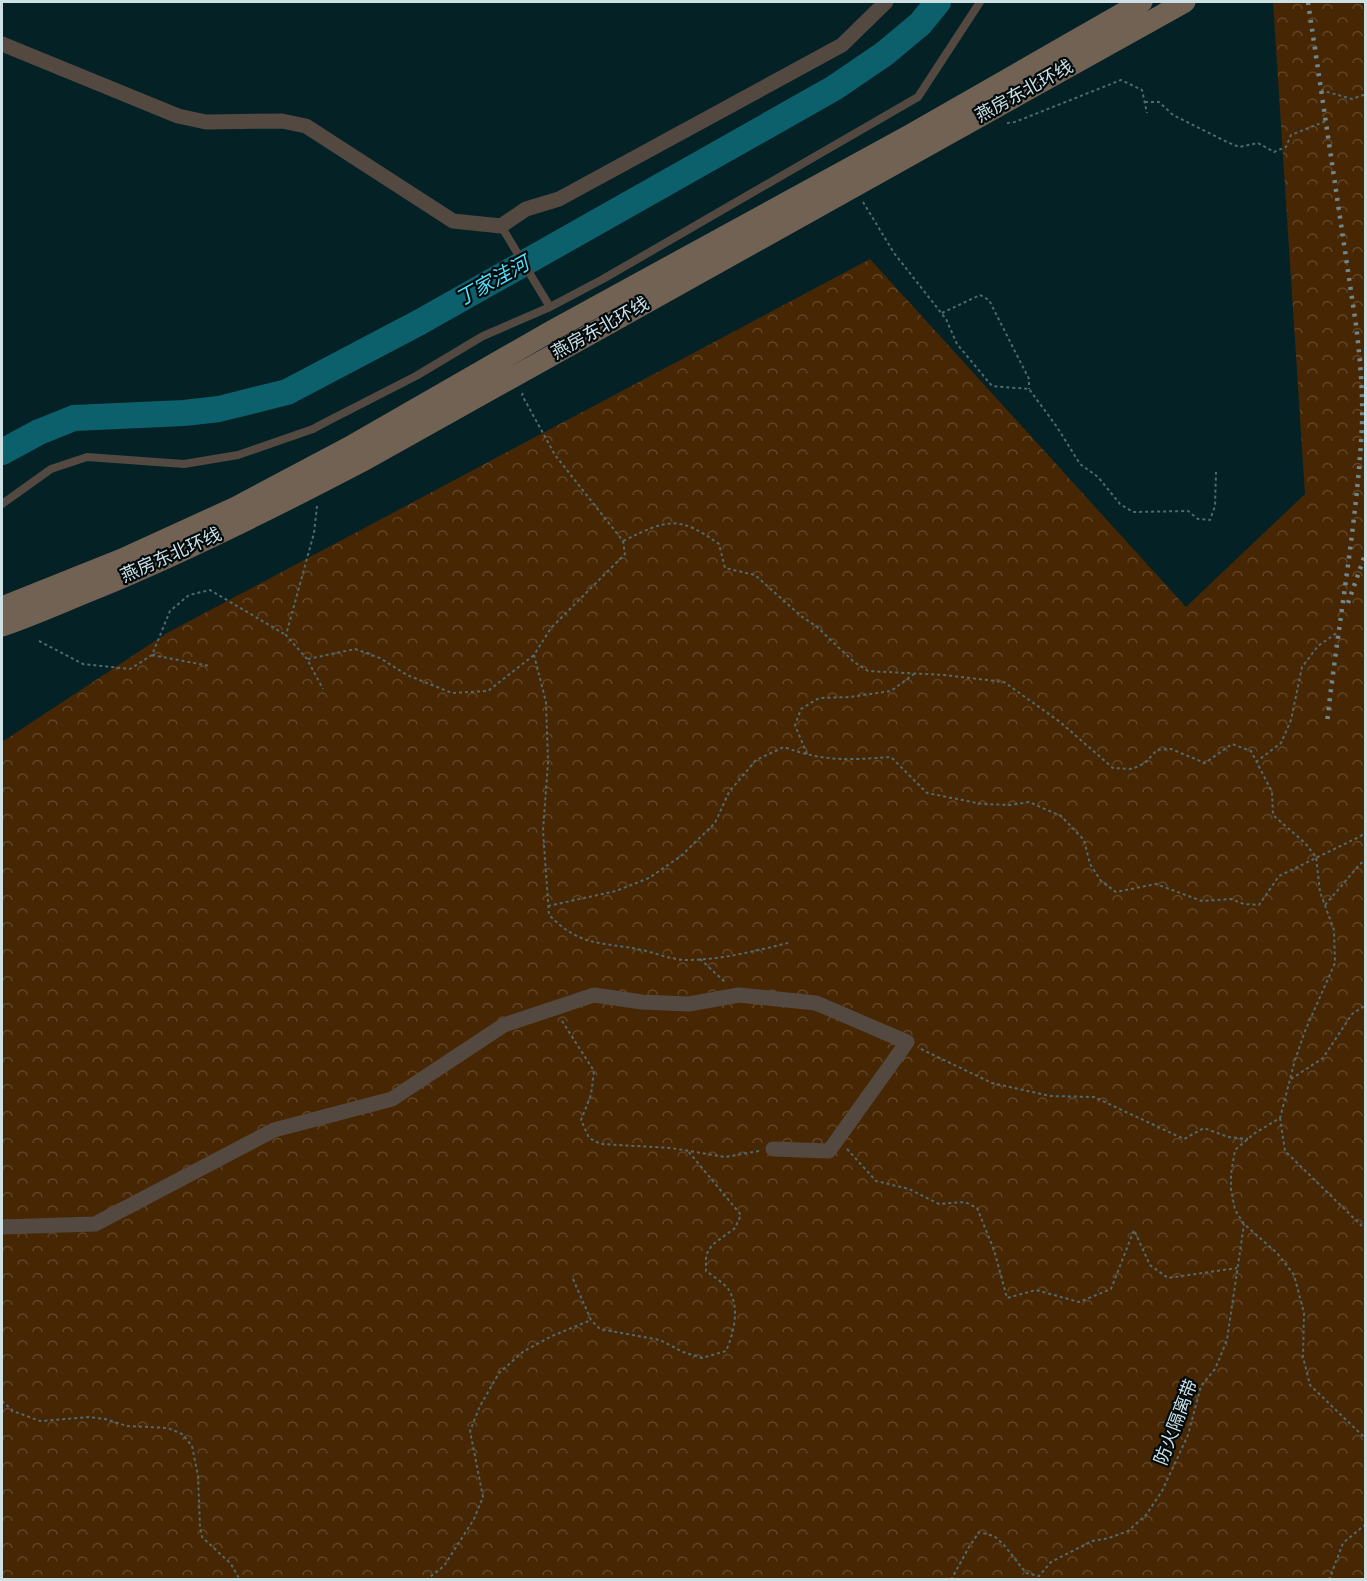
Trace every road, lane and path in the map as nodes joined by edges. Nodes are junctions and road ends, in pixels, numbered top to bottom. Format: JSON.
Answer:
{"nodes":[{"id":1,"x":886,"y":2,"type":"edge"},
{"id":2,"x":980,"y":2,"type":"edge"},
{"id":3,"x":1142,"y":2,"type":"edge"},
{"id":4,"x":1185,"y":2,"type":"edge"},
{"id":5,"x":2,"y":44,"type":"edge"},
{"id":6,"x":1322,"y":90,"type":"dead end"},
{"id":7,"x":1365,"y":94,"type":"edge"},
{"id":8,"x":1145,"y":102,"type":"junction"},
{"id":9,"x":1147,"y":113,"type":"dead end"},
{"id":10,"x":1326,"y":121,"type":"dead end"},
{"id":11,"x":1006,"y":123,"type":"dead end"},
{"id":12,"x":859,"y":196,"type":"dead end"},
{"id":13,"x":501,"y":226,"type":"junction"},
{"id":14,"x":550,"y":307,"type":"junction"},
{"id":15,"x":942,"y":313,"type":"junction"},
{"id":16,"x":526,"y":384,"type":"dead end"},
{"id":17,"x":1029,"y":389,"type":"junction"},
{"id":18,"x":1216,"y":472,"type":"dead end"},
{"id":19,"x":318,"y":500,"type":"dead end"},
{"id":20,"x":2,"y":504,"type":"edge"},
{"id":21,"x":623,"y":541,"type":"junction"},
{"id":22,"x":2,"y":607,"type":"edge"},
{"id":23,"x":2,"y":626,"type":"edge"},
{"id":24,"x":1338,"y":632,"type":"dead end"},
{"id":25,"x":286,"y":635,"type":"junction"},
{"id":26,"x":39,"y":641,"type":"dead end"},
{"id":27,"x":152,"y":655,"type":"junction"},
{"id":28,"x":534,"y":655,"type":"junction"},
{"id":29,"x":307,"y":659,"type":"junction"},
{"id":30,"x":210,"y":666,"type":"dead end"},
{"id":31,"x":914,"y":674,"type":"junction"},
{"id":32,"x":323,"y":689,"type":"dead end"},
{"id":33,"x":808,"y":756,"type":"junction"},
{"id":34,"x":1256,"y":763,"type":"junction"},
{"id":35,"x":1365,"y":831,"type":"edge"},
{"id":36,"x":1317,"y":857,"type":"junction"},
{"id":37,"x":1365,"y":860,"type":"edge"},
{"id":38,"x":1325,"y":905,"type":"junction"},
{"id":39,"x":548,"y":906,"type":"junction"},
{"id":40,"x":788,"y":944,"type":"dead end"},
{"id":41,"x":700,"y":959,"type":"junction"},
{"id":42,"x":739,"y":995,"type":"junction"},
{"id":43,"x":1365,"y":1005,"type":"edge"},
{"id":44,"x":554,"y":1009,"type":"junction"},
{"id":45,"x":907,"y":1042,"type":"junction"},
{"id":46,"x":1291,"y":1079,"type":"junction"},
{"id":47,"x":1280,"y":1118,"type":"junction"},
{"id":48,"x":837,"y":1139,"type":"junction"},
{"id":49,"x":1248,"y":1139,"type":"junction"},
{"id":50,"x":773,"y":1149,"type":"joint"},
{"id":51,"x":688,"y":1152,"type":"junction"},
{"id":52,"x":1244,"y":1224,"type":"junction"},
{"id":53,"x":2,"y":1227,"type":"edge"},
{"id":54,"x":1365,"y":1230,"type":"edge"},
{"id":55,"x":1237,"y":1268,"type":"junction"},
{"id":56,"x":573,"y":1279,"type":"dead end"},
{"id":57,"x":591,"y":1320,"type":"junction"},
{"id":58,"x":2,"y":1401,"type":"edge"},
{"id":59,"x":1365,"y":1439,"type":"edge"},
{"id":60,"x":1365,"y":1524,"type":"edge"},
{"id":61,"x":240,"y":1580,"type":"edge"},
{"id":62,"x":426,"y":1580,"type":"edge"},
{"id":63,"x":951,"y":1580,"type":"edge"},
{"id":64,"x":1329,"y":1580,"type":"edge"}],
"edges":[{"from":1,"to":13,"type":"street"},
{"from":2,"to":14,"type":"lane"},
{"from":3,"to":22,"type":"main road","name":"燕房东北环线","bridge":true},
{"from":4,"to":23,"type":"main road","name":"燕房东北环线","bridge":true},
{"from":5,"to":13,"type":"street"},
{"from":6,"to":7,"type":"path"},
{"from":8,"to":9,"type":"path"},
{"from":8,"to":10,"type":"path"},
{"from":8,"to":11,"type":"path"},
{"from":12,"to":15,"type":"path"},
{"from":13,"to":14,"type":"lane"},
{"from":14,"to":20,"type":"lane"},
{"from":15,"to":17,"type":"path"},
{"from":15,"to":17,"type":"path"},
{"from":16,"to":21,"type":"path"},
{"from":17,"to":18,"type":"path"},
{"from":19,"to":25,"type":"path"},
{"from":21,"to":28,"type":"path"},
{"from":21,"to":31,"type":"path"},
{"from":24,"to":34,"type":"path"},
{"from":25,"to":27,"type":"path"},
{"from":25,"to":29,"type":"path"},
{"from":26,"to":27,"type":"path"},
{"from":27,"to":30,"type":"path"},
{"from":28,"to":29,"type":"path"},
{"from":28,"to":39,"type":"path"},
{"from":29,"to":32,"type":"path"},
{"from":31,"to":33,"type":"path"},
{"from":31,"to":34,"type":"path"},
{"from":33,"to":36,"type":"path"},
{"from":33,"to":39,"type":"path"},
{"from":34,"to":36,"type":"path"},
{"from":35,"to":36,"type":"path"},
{"from":36,"to":38,"type":"path"},
{"from":37,"to":38,"type":"path"},
{"from":38,"to":46,"type":"path"},
{"from":39,"to":41,"type":"path"},
{"from":40,"to":41,"type":"path"},
{"from":41,"to":42,"type":"path"},
{"from":42,"to":44,"type":"street"},
{"from":42,"to":45,"type":"street"},
{"from":43,"to":46,"type":"path"},
{"from":44,"to":51,"type":"path"},
{"from":44,"to":53,"type":"street"},
{"from":45,"to":48,"type":"street"},
{"from":45,"to":49,"type":"path"},
{"from":46,"to":47,"type":"path"},
{"from":47,"to":49,"type":"path"},
{"from":47,"to":54,"type":"path"},
{"from":48,"to":50,"type":"street"},
{"from":48,"to":55,"type":"path"},
{"from":49,"to":52,"type":"path"},
{"from":50,"to":51,"type":"path"},
{"from":51,"to":57,"type":"path"},
{"from":52,"to":55,"type":"path","name":"防火隔离带"},
{"from":52,"to":59,"type":"path"},
{"from":55,"to":63,"type":"path","name":"防火隔离带"},
{"from":56,"to":57,"type":"path"},
{"from":57,"to":62,"type":"path"},
{"from":58,"to":61,"type":"path"},
{"from":60,"to":64,"type":"path"}]}
